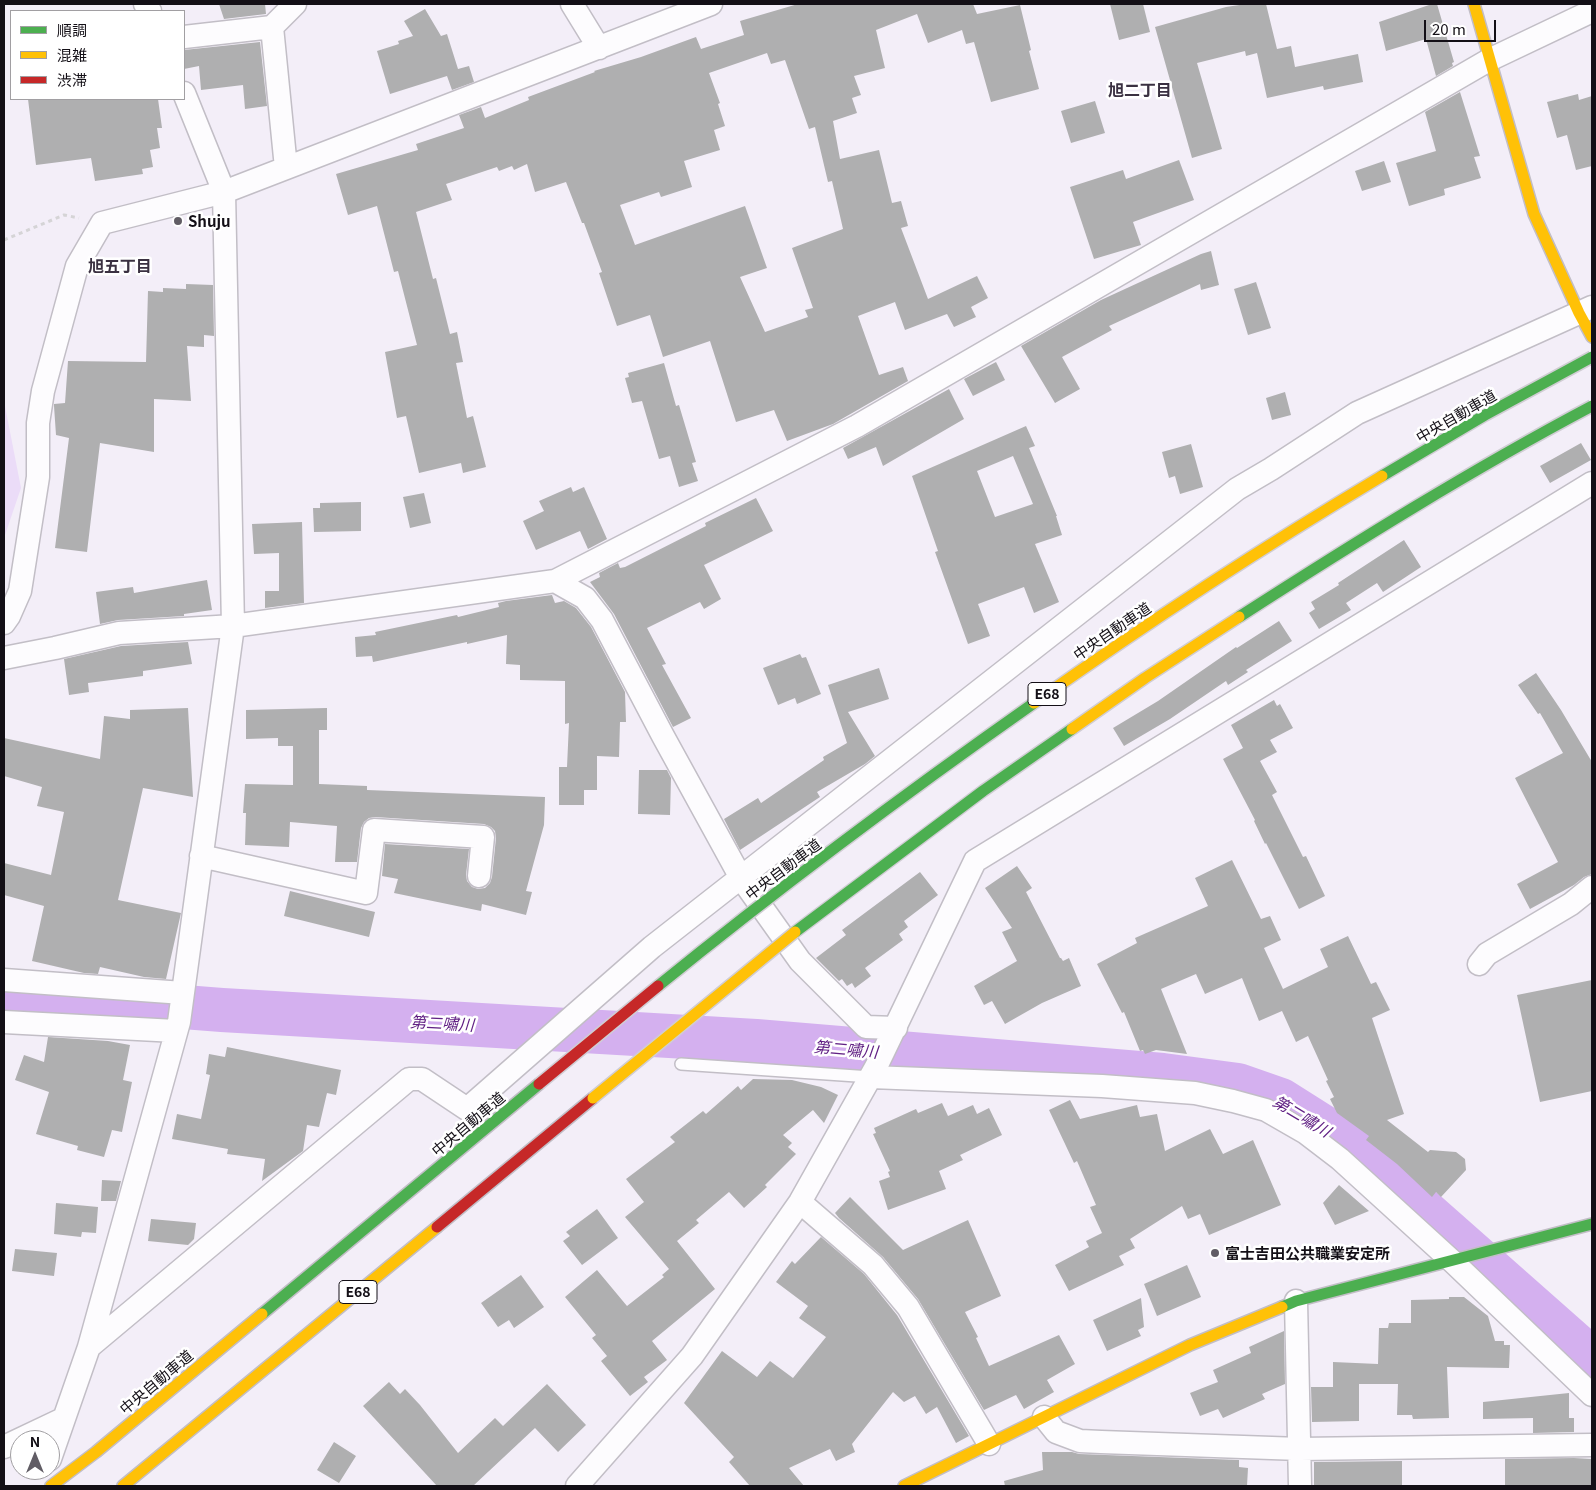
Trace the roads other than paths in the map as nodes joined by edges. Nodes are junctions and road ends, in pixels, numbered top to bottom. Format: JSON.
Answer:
{"nodes":[{"id":1,"x":295,"y":4,"type":"edge"},
{"id":2,"x":572,"y":4,"type":"edge"},
{"id":3,"x":711,"y":4,"type":"edge"},
{"id":4,"x":1474,"y":4,"type":"edge"},
{"id":5,"x":1592,"y":11,"type":"edge"},
{"id":6,"x":272,"y":27,"type":"junction"},
{"id":7,"x":185,"y":37,"type":"edge"},
{"id":8,"x":598,"y":48,"type":"junction"},
{"id":9,"x":1489,"y":60,"type":"junction"},
{"id":10,"x":185,"y":95,"type":"edge"},
{"id":11,"x":286,"y":168,"type":"junction"},
{"id":12,"x":224,"y":192,"type":"junction"},
{"id":13,"x":1586,"y":310,"type":"edge"},
{"id":14,"x":1592,"y":337,"type":"edge"},
{"id":15,"x":1592,"y":358,"type":"edge"},
{"id":16,"x":1592,"y":406,"type":"edge"},
{"id":17,"x":1592,"y":483,"type":"edge"},
{"id":18,"x":555,"y":581,"type":"junction"},
{"id":19,"x":4,"y":623,"type":"edge"},
{"id":20,"x":233,"y":626,"type":"junction"},
{"id":21,"x":4,"y":658,"type":"edge"},
{"id":22,"x":202,"y":856,"type":"junction"},
{"id":23,"x":479,"y":876,"type":"dead end"},
{"id":24,"x":741,"y":878,"type":"junction"},
{"id":25,"x":1592,"y":887,"type":"edge"},
{"id":26,"x":1479,"y":964,"type":"dead end"},
{"id":27,"x":4,"y":980,"type":"edge"},
{"id":28,"x":183,"y":993,"type":"junction"},
{"id":29,"x":4,"y":1022,"type":"edge"},
{"id":30,"x":178,"y":1026,"type":"junction"},
{"id":31,"x":892,"y":1035,"type":"junction"},
{"id":32,"x":681,"y":1064,"type":"dead end"},
{"id":33,"x":874,"y":1072,"type":"junction"},
{"id":34,"x":800,"y":1202,"type":"junction"},
{"id":35,"x":1592,"y":1224,"type":"edge"},
{"id":36,"x":1459,"y":1259,"type":"junction"},
{"id":37,"x":1296,"y":1301,"type":"junction"},
{"id":38,"x":89,"y":1347,"type":"junction"},
{"id":39,"x":1592,"y":1395,"type":"edge"},
{"id":40,"x":1044,"y":1417,"type":"junction"},
{"id":41,"x":63,"y":1419,"type":"junction"},
{"id":42,"x":59,"y":1430,"type":"edge"},
{"id":43,"x":989,"y":1444,"type":"junction"},
{"id":44,"x":1592,"y":1445,"type":"edge"},
{"id":45,"x":4,"y":1447,"type":"edge"},
{"id":46,"x":1300,"y":1449,"type":"junction"},
{"id":47,"x":51,"y":1486,"type":"edge"},
{"id":48,"x":123,"y":1486,"type":"edge"},
{"id":49,"x":577,"y":1486,"type":"edge"},
{"id":50,"x":904,"y":1486,"type":"edge"},
{"id":51,"x":1300,"y":1486,"type":"edge"}],
"edges":[{"from":1,"to":6,"type":"street"},
{"from":2,"to":8,"type":"street"},
{"from":3,"to":8,"type":"street"},
{"from":4,"to":9,"type":"main road"},
{"from":5,"to":9,"type":"street"},
{"from":6,"to":7,"type":"street"},
{"from":6,"to":11,"type":"street"},
{"from":8,"to":11,"type":"street"},
{"from":9,"to":13,"type":"main road"},
{"from":9,"to":18,"type":"street"},
{"from":10,"to":12,"type":"street"},
{"from":11,"to":12,"type":"street"},
{"from":12,"to":19,"type":"street"},
{"from":12,"to":20,"type":"street"},
{"from":13,"to":14,"type":"main road"},
{"from":13,"to":24,"type":"street"},
{"from":15,"to":47,"type":"main road","name":"中央自動車道","number":"E68","bridge":true},
{"from":16,"to":48,"type":"main road","number":"E68","bridge":true},
{"from":17,"to":31,"type":"street"},
{"from":18,"to":20,"type":"street"},
{"from":18,"to":24,"type":"street"},
{"from":20,"to":21,"type":"street"},
{"from":20,"to":22,"type":"street"},
{"from":22,"to":23,"type":"street"},
{"from":22,"to":28,"type":"street"},
{"from":24,"to":31,"type":"street"},
{"from":24,"to":38,"type":"street"},
{"from":25,"to":26,"type":"street"},
{"from":27,"to":28,"type":"street"},
{"from":28,"to":30,"type":"street"},
{"from":29,"to":30,"type":"street"},
{"from":30,"to":38,"type":"street"},
{"from":31,"to":33,"type":"street"},
{"from":32,"to":33,"type":"lane"},
{"from":33,"to":34,"type":"street"},
{"from":33,"to":36,"type":"street"},
{"from":34,"to":43,"type":"street"},
{"from":34,"to":49,"type":"street"},
{"from":35,"to":36,"type":"main road"},
{"from":36,"to":37,"type":"main road"},
{"from":36,"to":39,"type":"street"},
{"from":37,"to":40,"type":"main road"},
{"from":37,"to":46,"type":"street"},
{"from":38,"to":41,"type":"street"},
{"from":40,"to":43,"type":"main road"},
{"from":40,"to":46,"type":"street"},
{"from":41,"to":42,"type":"street"},
{"from":41,"to":45,"type":"street"},
{"from":43,"to":50,"type":"main road"},
{"from":44,"to":46,"type":"street"},
{"from":46,"to":51,"type":"street"}]}
